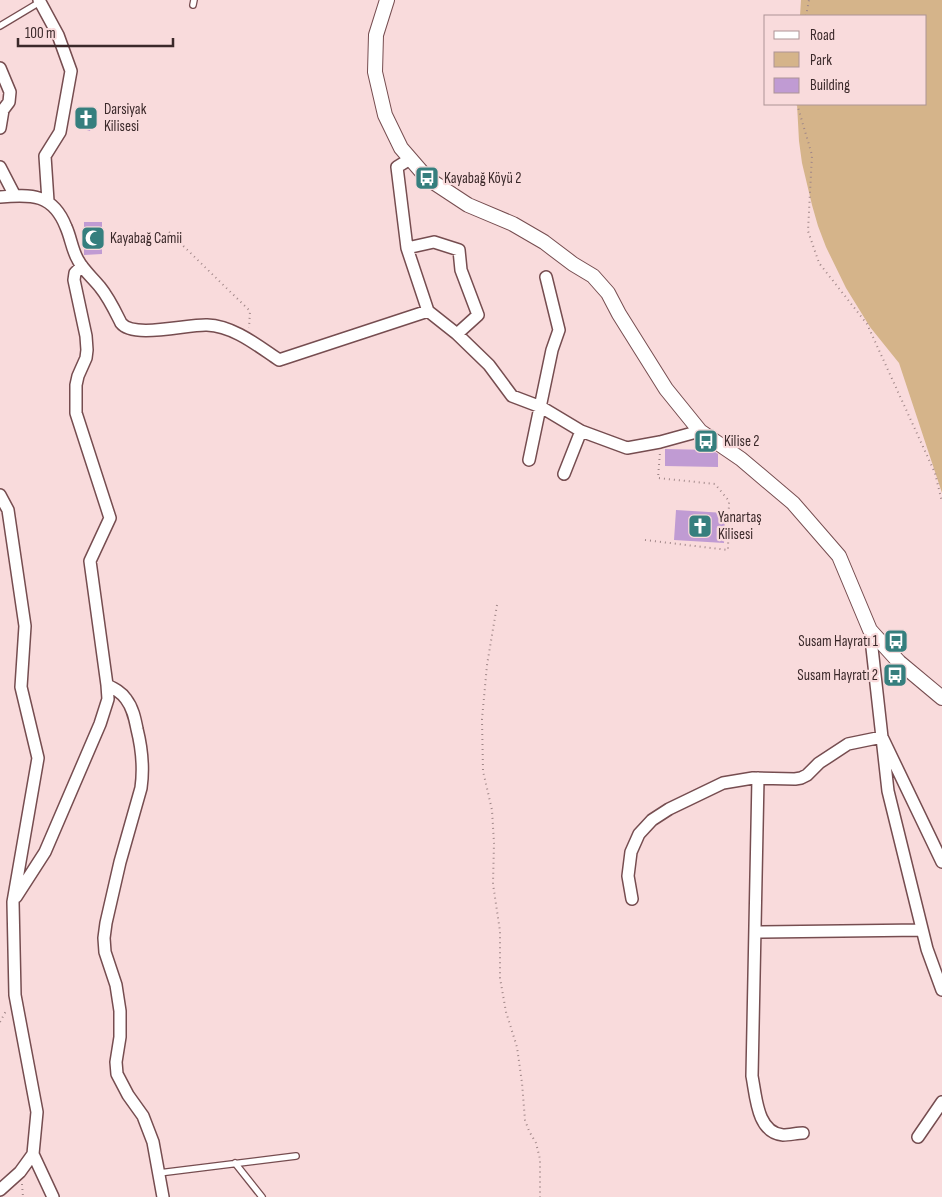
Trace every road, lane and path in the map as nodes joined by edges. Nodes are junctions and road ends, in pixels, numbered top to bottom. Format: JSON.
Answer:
{"nodes":[{"id":1,"x":387,"y":0,"type":"edge"},
{"id":2,"x":809,"y":0,"type":"edge"},
{"id":3,"x":40,"y":1,"type":"edge"},
{"id":4,"x":806,"y":15,"type":"edge"},
{"id":5,"x":0,"y":26,"type":"edge"},
{"id":6,"x":0,"y":68,"type":"edge"},
{"id":7,"x":797,"y":105,"type":"edge"},
{"id":8,"x":2,"y":110,"type":"edge"},
{"id":9,"x":0,"y":128,"type":"edge"},
{"id":10,"x":410,"y":159,"type":"junction"},
{"id":11,"x":0,"y":166,"type":"edge"},
{"id":12,"x":15,"y":196,"type":"junction"},
{"id":13,"x":0,"y":197,"type":"edge"},
{"id":14,"x":48,"y":201,"type":"junction"},
{"id":15,"x":169,"y":232,"type":"dead end"},
{"id":16,"x":406,"y":248,"type":"junction"},
{"id":17,"x":82,"y":266,"type":"junction"},
{"id":18,"x":546,"y":277,"type":"dead end"},
{"id":19,"x":428,"y":311,"type":"junction"},
{"id":20,"x":457,"y":334,"type":"junction"},
{"id":21,"x":248,"y":340,"type":"junction"},
{"id":22,"x":540,"y":407,"type":"junction"},
{"id":23,"x":581,"y":430,"type":"junction"},
{"id":24,"x":700,"y":431,"type":"junction"},
{"id":25,"x":660,"y":442,"type":"junction"},
{"id":26,"x":529,"y":460,"type":"dead end"},
{"id":27,"x":564,"y":474,"type":"dead end"},
{"id":28,"x":0,"y":495,"type":"edge"},
{"id":29,"x":942,"y":502,"type":"edge"},
{"id":30,"x":645,"y":540,"type":"dead end"},
{"id":31,"x":497,"y":605,"type":"dead end"},
{"id":32,"x":870,"y":630,"type":"junction"},
{"id":33,"x":108,"y":685,"type":"junction"},
{"id":34,"x":942,"y":698,"type":"edge"},
{"id":35,"x":882,"y":737,"type":"junction"},
{"id":36,"x":758,"y":778,"type":"junction"},
{"id":37,"x":942,"y":862,"type":"edge"},
{"id":38,"x":632,"y":899,"type":"dead end"},
{"id":39,"x":13,"y":902,"type":"junction"},
{"id":40,"x":922,"y":930,"type":"junction"},
{"id":41,"x":755,"y":932,"type":"junction"},
{"id":42,"x":942,"y":990,"type":"edge"},
{"id":43,"x":942,"y":1102,"type":"edge"},
{"id":44,"x":803,"y":1133,"type":"dead end"},
{"id":45,"x":918,"y":1137,"type":"dead end"},
{"id":46,"x":32,"y":1154,"type":"junction"},
{"id":47,"x":296,"y":1156,"type":"dead end"},
{"id":48,"x":235,"y":1163,"type":"junction"},
{"id":49,"x":159,"y":1172,"type":"junction"},
{"id":50,"x":0,"y":1190,"type":"edge"},
{"id":51,"x":52,"y":1197,"type":"edge"},
{"id":52,"x":163,"y":1197,"type":"edge"},
{"id":53,"x":262,"y":1197,"type":"edge"},
{"id":54,"x":540,"y":1197,"type":"edge"}],
"edges":[{"from":1,"to":10,"type":"street"},
{"from":2,"to":4,"type":"path"},
{"from":3,"to":5,"type":"lane"},
{"from":3,"to":14,"type":"street"},
{"from":6,"to":8,"type":"street"},
{"from":7,"to":29,"type":"path"},
{"from":8,"to":9,"type":"street"},
{"from":10,"to":16,"type":"street"},
{"from":10,"to":24,"type":"street"},
{"from":11,"to":12,"type":"street"},
{"from":12,"to":13,"type":"street"},
{"from":12,"to":14,"type":"street"},
{"from":14,"to":17,"type":"street"},
{"from":15,"to":21,"type":"path"},
{"from":16,"to":19,"type":"street"},
{"from":16,"to":20,"type":"street"},
{"from":17,"to":21,"type":"street"},
{"from":17,"to":33,"type":"street"},
{"from":18,"to":22,"type":"street"},
{"from":19,"to":20,"type":"street"},
{"from":19,"to":21,"type":"street"},
{"from":20,"to":22,"type":"street"},
{"from":22,"to":23,"type":"street"},
{"from":22,"to":26,"type":"street"},
{"from":23,"to":25,"type":"street"},
{"from":23,"to":27,"type":"street"},
{"from":24,"to":25,"type":"street"},
{"from":24,"to":32,"type":"street"},
{"from":25,"to":30,"type":"path"},
{"from":28,"to":39,"type":"street"},
{"from":31,"to":54,"type":"path"},
{"from":32,"to":34,"type":"street"},
{"from":32,"to":35,"type":"street"},
{"from":33,"to":39,"type":"street"},
{"from":33,"to":49,"type":"street"},
{"from":35,"to":36,"type":"street"},
{"from":35,"to":37,"type":"street"},
{"from":35,"to":40,"type":"street"},
{"from":36,"to":38,"type":"street"},
{"from":36,"to":41,"type":"street"},
{"from":39,"to":46,"type":"street"},
{"from":40,"to":41,"type":"street"},
{"from":40,"to":42,"type":"street"},
{"from":41,"to":44,"type":"street"},
{"from":43,"to":45,"type":"street"},
{"from":46,"to":50,"type":"street"},
{"from":46,"to":51,"type":"street"},
{"from":47,"to":48,"type":"lane"},
{"from":48,"to":49,"type":"lane"},
{"from":48,"to":53,"type":"lane"},
{"from":49,"to":52,"type":"street"}]}
